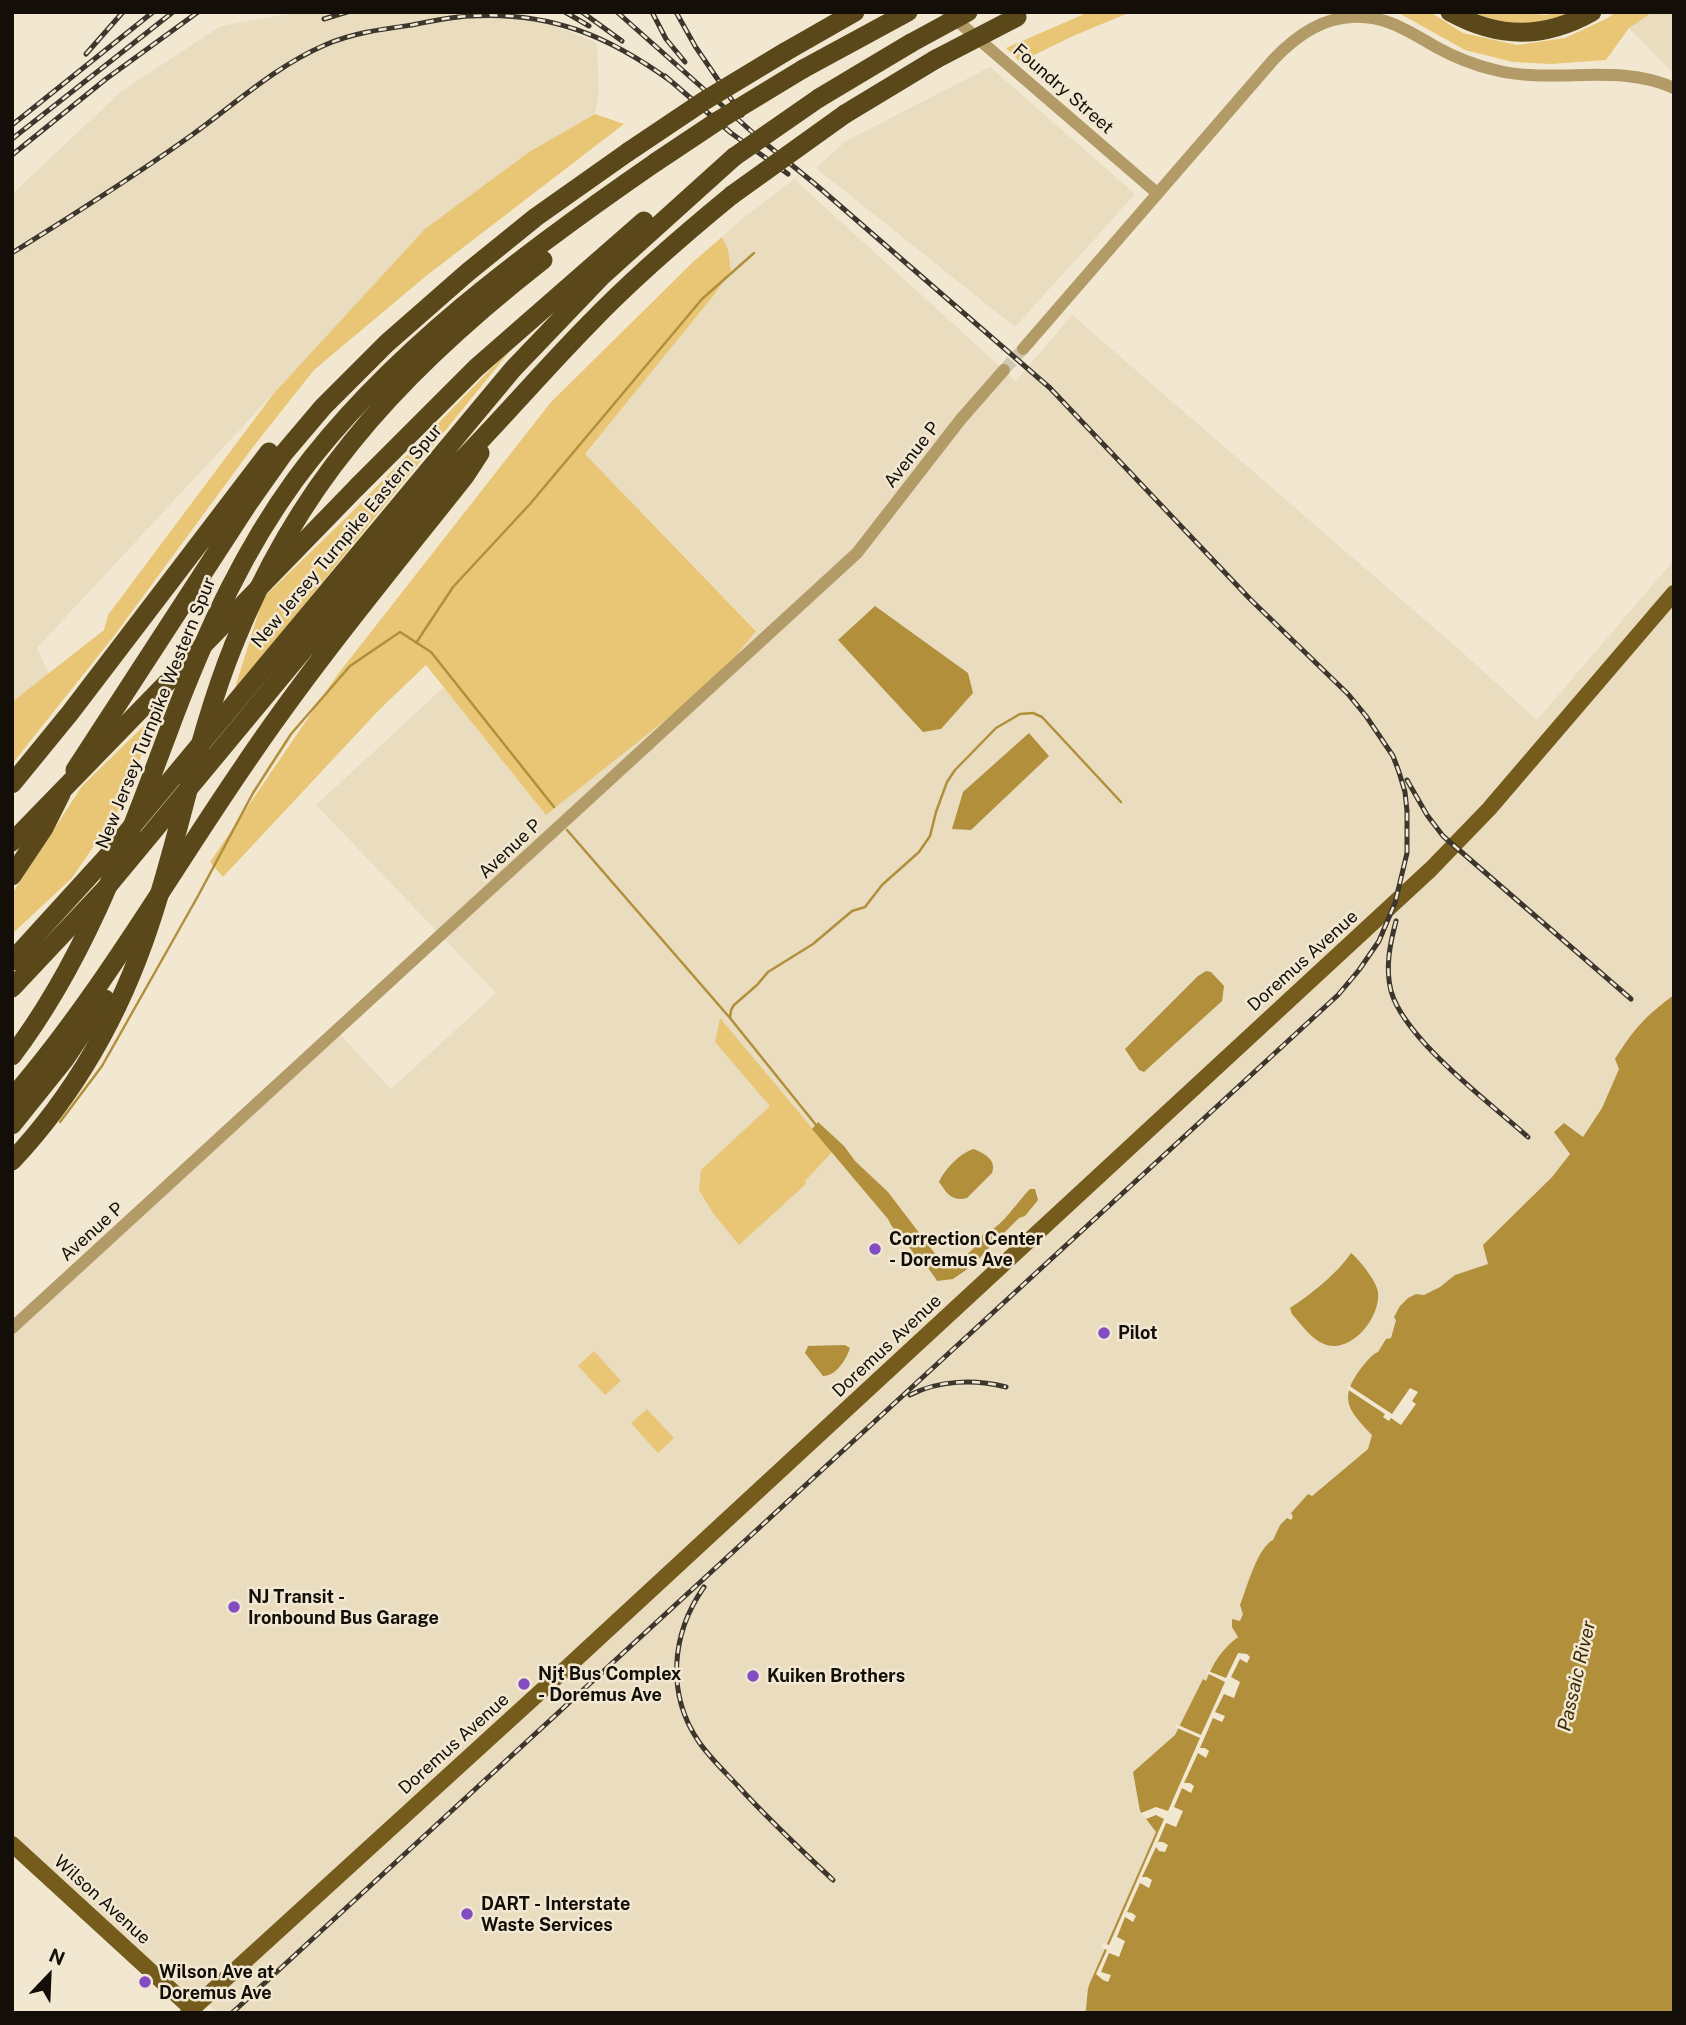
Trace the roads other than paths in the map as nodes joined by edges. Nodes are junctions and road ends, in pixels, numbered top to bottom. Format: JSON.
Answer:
{"nodes":[{"id":1,"x":855,"y":12,"type":"edge"},
{"id":2,"x":947,"y":12,"type":"edge"},
{"id":3,"x":968,"y":12,"type":"edge"},
{"id":4,"x":1450,"y":12,"type":"edge"},
{"id":5,"x":1592,"y":12,"type":"edge"},
{"id":6,"x":1023,"y":15,"type":"edge"},
{"id":7,"x":900,"y":16,"type":"edge"},
{"id":8,"x":1674,"y":88,"type":"edge"},
{"id":9,"x":704,"y":179,"type":"junction"},
{"id":10,"x":618,"y":189,"type":"junction"},
{"id":11,"x":1157,"y":193,"type":"junction"},
{"id":12,"x":1023,"y":349,"type":"tunnel mouth"},
{"id":13,"x":1004,"y":370,"type":"tunnel mouth"},
{"id":14,"x":357,"y":371,"type":"junction"},
{"id":15,"x":501,"y":421,"type":"junction"},
{"id":16,"x":1674,"y":593,"type":"edge"},
{"id":17,"x":70,"y":778,"type":"junction"},
{"id":18,"x":12,"y":784,"type":"edge"},
{"id":19,"x":231,"y":784,"type":"junction"},
{"id":20,"x":12,"y":842,"type":"edge"},
{"id":21,"x":12,"y":853,"type":"edge"},
{"id":22,"x":12,"y":876,"type":"edge"},
{"id":23,"x":12,"y":961,"type":"edge"},
{"id":24,"x":12,"y":988,"type":"edge"},
{"id":25,"x":12,"y":1056,"type":"edge"},
{"id":26,"x":12,"y":1098,"type":"edge"},
{"id":27,"x":12,"y":1125,"type":"edge"},
{"id":28,"x":12,"y":1161,"type":"edge"},
{"id":29,"x":12,"y":1328,"type":"edge"},
{"id":30,"x":12,"y":1844,"type":"edge"},
{"id":31,"x":193,"y":2011,"type":"edge"}],
"edges":[{"from":1,"to":14,"type":"highway","name":"New Jersey Turnpike Western Spur","bridge":true},
{"from":2,"to":11,"type":"street","name":"Foundry Street"},
{"from":3,"to":9,"type":"highway","name":"New Jersey Turnpike Eastern Spur","bridge":true},
{"from":4,"to":5,"type":"highway"},
{"from":6,"to":15,"type":"highway","bridge":true},
{"from":7,"to":10,"type":"highway","name":"New Jersey Turnpike Western Spur","bridge":true},
{"from":8,"to":11,"type":"street"},
{"from":9,"to":20,"type":"highway","name":"New Jersey Turnpike Eastern Spur","bridge":true},
{"from":9,"to":23,"type":"highway","name":"New Jersey Turnpike Eastern Spur"},
{"from":10,"to":25,"type":"highway","name":"New Jersey Turnpike Western Spur","bridge":true},
{"from":10,"to":28,"type":"highway","bridge":true},
{"from":11,"to":12,"type":"street"},
{"from":13,"to":29,"type":"street","name":"Avenue P"},
{"from":14,"to":17,"type":"highway","name":"New Jersey Turnpike Western Spur"},
{"from":14,"to":18,"type":"highway"},
{"from":15,"to":19,"type":"highway"},
{"from":15,"to":24,"type":"highway"},
{"from":16,"to":31,"type":"main road","name":"Doremus Avenue"},
{"from":17,"to":21,"type":"highway","name":"New Jersey Turnpike Western Spur"},
{"from":17,"to":22,"type":"highway","name":"New Jersey Turnpike Western Spur"},
{"from":19,"to":26,"type":"highway"},
{"from":19,"to":27,"type":"highway"},
{"from":30,"to":31,"type":"main road","name":"Wilson Avenue"}]}
